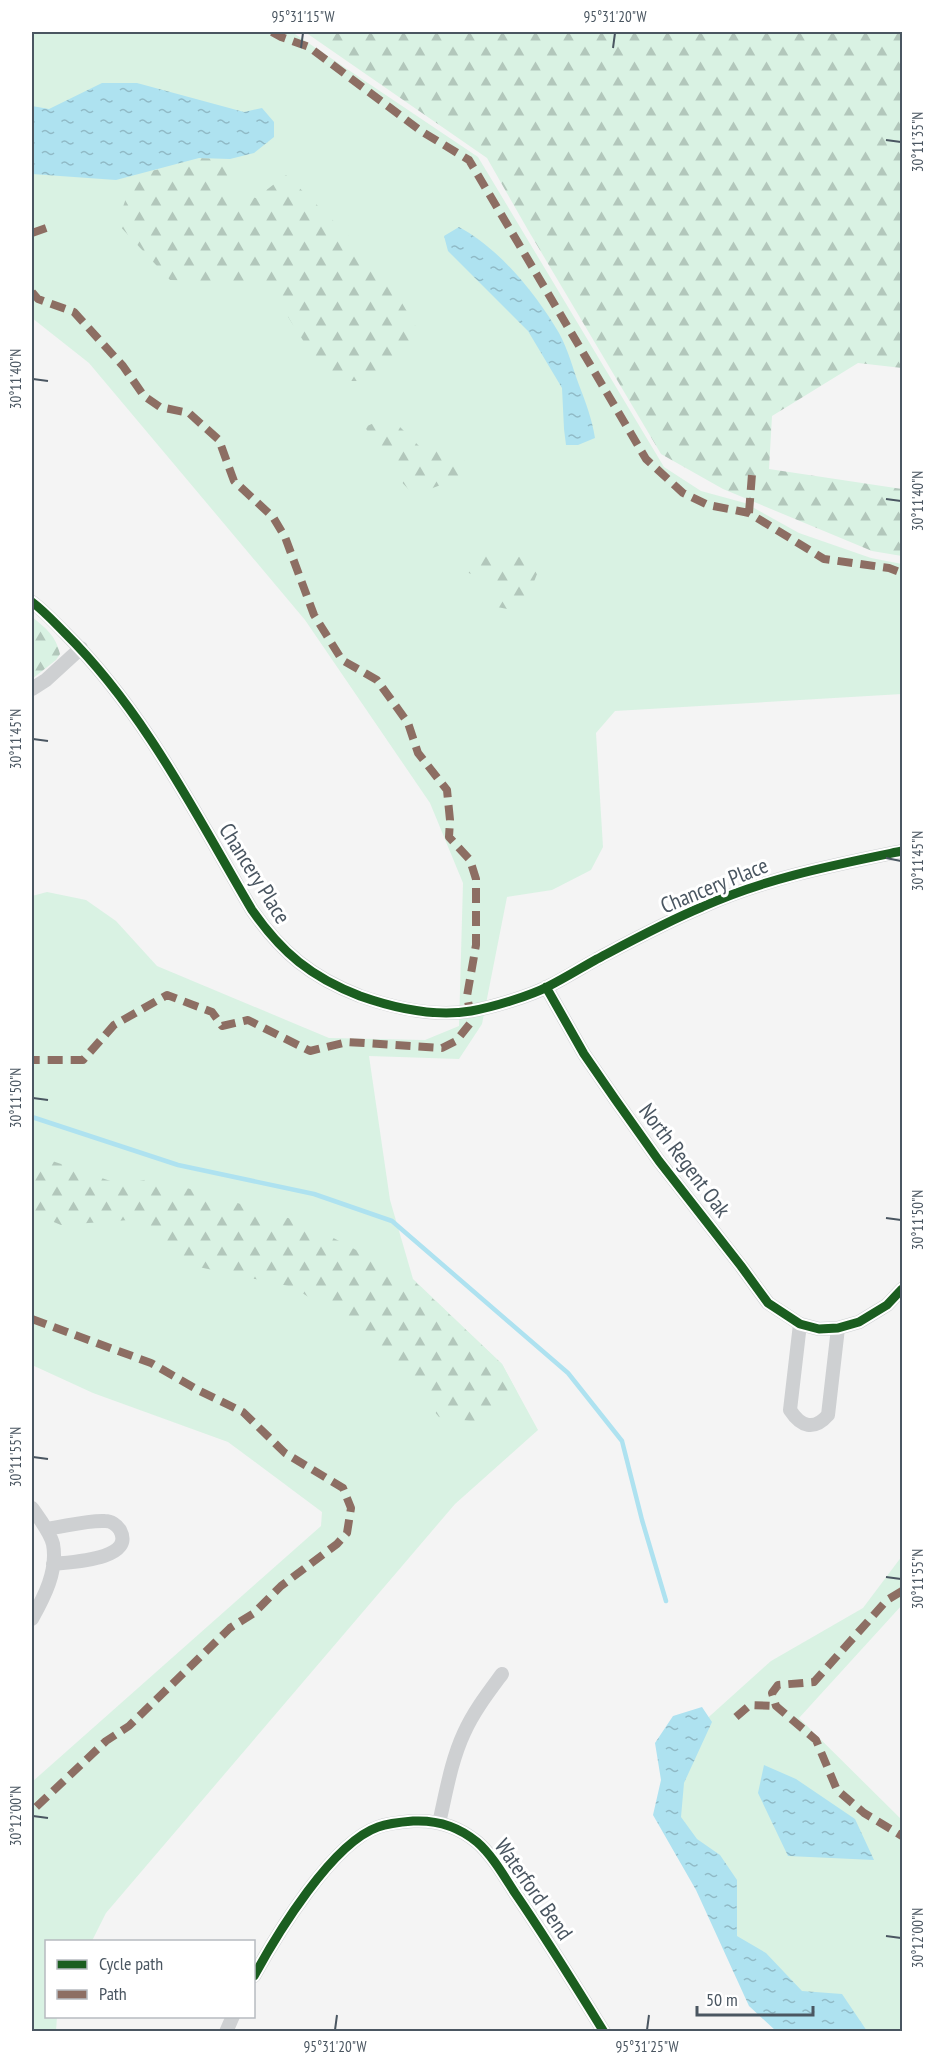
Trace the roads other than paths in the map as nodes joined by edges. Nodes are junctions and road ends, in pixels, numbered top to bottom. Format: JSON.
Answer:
{"nodes":[{"id":1,"x":32,"y":602,"type":"edge"},
{"id":2,"x":81,"y":648,"type":"junction"},
{"id":3,"x":32,"y":689,"type":"edge"},
{"id":4,"x":903,"y":851,"type":"edge"},
{"id":5,"x":546,"y":987,"type":"junction"},
{"id":6,"x":903,"y":1289,"type":"edge"},
{"id":7,"x":800,"y":1324,"type":"junction"},
{"id":8,"x":838,"y":1328,"type":"junction"},
{"id":9,"x":32,"y":1508,"type":"edge"},
{"id":10,"x":46,"y":1529,"type":"junction"},
{"id":11,"x":53,"y":1564,"type":"junction"},
{"id":12,"x":32,"y":1619,"type":"edge"},
{"id":13,"x":502,"y":1674,"type":"dead end"},
{"id":14,"x":439,"y":1823,"type":"junction"},
{"id":15,"x":255,"y":1974,"type":"edge"},
{"id":16,"x":604,"y":2031,"type":"edge"}],
"edges":[{"from":1,"to":2,"type":"street","name":"Chancery Place"},
{"from":2,"to":3,"type":"street"},
{"from":2,"to":5,"type":"street","name":"Chancery Place"},
{"from":4,"to":5,"type":"street","name":"Chancery Place"},
{"from":5,"to":7,"type":"street","name":"North Regent Oak"},
{"from":6,"to":8,"type":"street","name":"North Regent Oak"},
{"from":7,"to":8,"type":"street","name":"North Regent Oak"},
{"from":7,"to":8,"type":"street"},
{"from":9,"to":10,"type":"street"},
{"from":10,"to":11,"type":"street"},
{"from":10,"to":11,"type":"street"},
{"from":11,"to":12,"type":"street"},
{"from":13,"to":14,"type":"street"},
{"from":14,"to":15,"type":"street","name":"Waterford Bend"},
{"from":14,"to":16,"type":"street","name":"Waterford Bend"}]}
